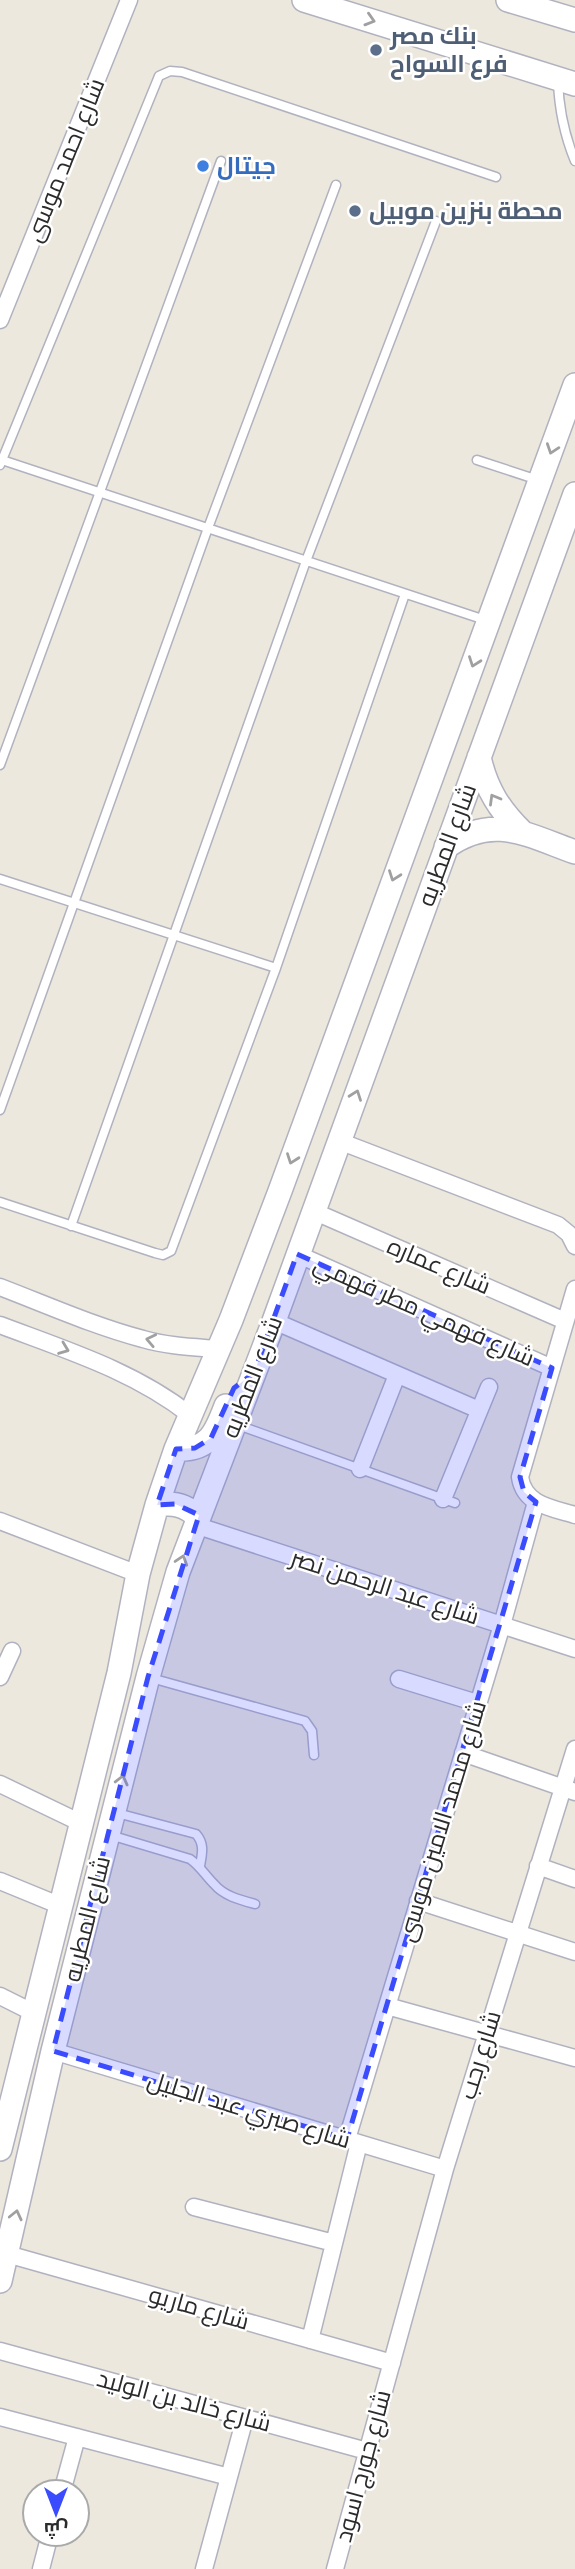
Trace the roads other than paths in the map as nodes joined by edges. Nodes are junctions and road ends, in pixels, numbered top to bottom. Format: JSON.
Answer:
{"nodes":[{"id":1,"x":129,"y":0,"type":"edge"},
{"id":2,"x":304,"y":0,"type":"edge"},
{"id":3,"x":508,"y":0,"type":"edge"},
{"id":4,"x":575,"y":20,"type":"edge"},
{"id":5,"x":566,"y":81,"type":"edge"},
{"id":6,"x":221,"y":161,"type":"dead end"},
{"id":7,"x":575,"y":161,"type":"edge"},
{"id":8,"x":496,"y":177,"type":"dead end"},
{"id":9,"x":336,"y":185,"type":"dead end"},
{"id":10,"x":436,"y":221,"type":"dead end"},
{"id":11,"x":0,"y":320,"type":"edge"},
{"id":12,"x":575,"y":385,"type":"edge"},
{"id":13,"x":3,"y":446,"type":"edge"},
{"id":14,"x":477,"y":460,"type":"dead end"},
{"id":15,"x":1,"y":462,"type":"edge"},
{"id":16,"x":541,"y":481,"type":"junction"},
{"id":17,"x":100,"y":492,"type":"junction"},
{"id":18,"x":575,"y":494,"type":"edge"},
{"id":19,"x":208,"y":528,"type":"junction"},
{"id":20,"x":306,"y":561,"type":"junction"},
{"id":21,"x":405,"y":594,"type":"junction"},
{"id":22,"x":489,"y":622,"type":"junction"},
{"id":23,"x":479,"y":757,"type":"junction"},
{"id":24,"x":0,"y":765,"type":"edge"},
{"id":25,"x":523,"y":833,"type":"junction"},
{"id":26,"x":446,"y":846,"type":"junction"},
{"id":27,"x":575,"y":852,"type":"edge"},
{"id":28,"x":0,"y":879,"type":"edge"},
{"id":29,"x":74,"y":902,"type":"junction"},
{"id":30,"x":175,"y":935,"type":"junction"},
{"id":31,"x":276,"y":968,"type":"junction"},
{"id":32,"x":0,"y":1110,"type":"edge"},
{"id":33,"x":339,"y":1141,"type":"junction"},
{"id":34,"x":0,"y":1202,"type":"edge"},
{"id":35,"x":313,"y":1211,"type":"junction"},
{"id":36,"x":71,"y":1226,"type":"junction"},
{"id":37,"x":575,"y":1246,"type":"edge"},
{"id":38,"x":297,"y":1254,"type":"junction"},
{"id":39,"x":0,"y":1287,"type":"edge"},
{"id":40,"x":575,"y":1289,"type":"edge"},
{"id":41,"x":274,"y":1321,"type":"junction"},
{"id":42,"x":565,"y":1321,"type":"junction"},
{"id":43,"x":0,"y":1325,"type":"edge"},
{"id":44,"x":218,"y":1349,"type":"junction"},
{"id":45,"x":552,"y":1368,"type":"junction"},
{"id":46,"x":254,"y":1373,"type":"junction"},
{"id":47,"x":397,"y":1375,"type":"junction"},
{"id":48,"x":489,"y":1387,"type":"dead end"},
{"id":49,"x":479,"y":1410,"type":"junction"},
{"id":50,"x":190,"y":1415,"type":"junction"},
{"id":51,"x":235,"y":1424,"type":"junction"},
{"id":52,"x":176,"y":1449,"type":"junction"},
{"id":53,"x":360,"y":1469,"type":"junction"},
{"id":54,"x":449,"y":1501,"type":"joint"},
{"id":55,"x":536,"y":1502,"type":"junction"},
{"id":56,"x":157,"y":1504,"type":"junction"},
{"id":57,"x":575,"y":1516,"type":"edge"},
{"id":58,"x":0,"y":1521,"type":"edge"},
{"id":59,"x":197,"y":1521,"type":"junction"},
{"id":60,"x":138,"y":1574,"type":"junction"},
{"id":61,"x":502,"y":1625,"type":"junction"},
{"id":62,"x":575,"y":1649,"type":"edge"},
{"id":63,"x":12,"y":1651,"type":"dead end"},
{"id":64,"x":0,"y":1677,"type":"edge"},
{"id":65,"x":148,"y":1677,"type":"junction"},
{"id":66,"x":400,"y":1679,"type":"dead end"},
{"id":67,"x":477,"y":1703,"type":"junction"},
{"id":68,"x":575,"y":1749,"type":"edge"},
{"id":69,"x":463,"y":1753,"type":"junction"},
{"id":70,"x":314,"y":1755,"type":"dead end"},
{"id":71,"x":0,"y":1784,"type":"edge"},
{"id":72,"x":569,"y":1790,"type":"edge"},
{"id":73,"x":82,"y":1823,"type":"junction"},
{"id":74,"x":111,"y":1823,"type":"junction"},
{"id":75,"x":200,"y":1866,"type":"junction"},
{"id":76,"x":538,"y":1866,"type":"junction"},
{"id":77,"x":575,"y":1879,"type":"edge"},
{"id":78,"x":0,"y":1881,"type":"edge"},
{"id":79,"x":418,"y":1901,"type":"junction"},
{"id":80,"x":255,"y":1904,"type":"dead end"},
{"id":81,"x":61,"y":1906,"type":"junction"},
{"id":82,"x":517,"y":1934,"type":"junction"},
{"id":83,"x":575,"y":1952,"type":"edge"},
{"id":84,"x":0,"y":1996,"type":"edge"},
{"id":85,"x":387,"y":2006,"type":"junction"},
{"id":86,"x":34,"y":2013,"type":"junction"},
{"id":87,"x":487,"y":2034,"type":"junction"},
{"id":88,"x":53,"y":2051,"type":"junction"},
{"id":89,"x":575,"y":2057,"type":"edge"},
{"id":90,"x":353,"y":2141,"type":"junction"},
{"id":91,"x":0,"y":2149,"type":"edge"},
{"id":92,"x":445,"y":2169,"type":"junction"},
{"id":93,"x":194,"y":2207,"type":"dead end"},
{"id":94,"x":334,"y":2243,"type":"junction"},
{"id":95,"x":7,"y":2254,"type":"junction"},
{"id":96,"x":0,"y":2281,"type":"edge"},
{"id":97,"x":310,"y":2340,"type":"junction"},
{"id":98,"x":0,"y":2351,"type":"edge"},
{"id":99,"x":392,"y":2363,"type":"junction"},
{"id":100,"x":0,"y":2417,"type":"edge"},
{"id":101,"x":245,"y":2418,"type":"junction"},
{"id":102,"x":77,"y":2437,"type":"junction"},
{"id":103,"x":367,"y":2451,"type":"junction"},
{"id":104,"x":229,"y":2477,"type":"junction"},
{"id":105,"x":66,"y":2478,"type":"edge"},
{"id":106,"x":46,"y":2548,"type":"edge"},
{"id":107,"x":41,"y":2569,"type":"edge"},
{"id":108,"x":204,"y":2569,"type":"edge"},
{"id":109,"x":335,"y":2569,"type":"edge"}],
"edges":[{"from":1,"to":11,"type":"street","name":"شارع احمد موسى"},
{"from":2,"to":5,"type":"main road","one_way":true},
{"from":3,"to":4,"type":"main road"},
{"from":5,"to":7,"type":"lane"},
{"from":6,"to":17,"type":"lane"},
{"from":8,"to":13,"type":"lane"},
{"from":9,"to":19,"type":"lane"},
{"from":10,"to":20,"type":"lane"},
{"from":12,"to":16,"type":"main road","name":"شارع المطريه","one_way":true},
{"from":13,"to":15,"type":"lane"},
{"from":14,"to":16,"type":"lane"},
{"from":15,"to":17,"type":"lane"},
{"from":16,"to":22,"type":"main road","name":"شارع المطريه"},
{"from":17,"to":19,"type":"lane"},
{"from":17,"to":24,"type":"lane"},
{"from":18,"to":23,"type":"main road","name":"شارع المطريه"},
{"from":19,"to":20,"type":"lane"},
{"from":19,"to":29,"type":"lane"},
{"from":20,"to":21,"type":"lane"},
{"from":20,"to":30,"type":"lane"},
{"from":21,"to":22,"type":"lane"},
{"from":21,"to":31,"type":"lane"},
{"from":22,"to":44,"type":"main road","name":"شارع المطريه","one_way":true},
{"from":25,"to":23,"type":"main road","one_way":true},
{"from":23,"to":26,"type":"main road","name":"شارع المطريه"},
{"from":25,"to":26,"type":"main road"},
{"from":25,"to":27,"type":"main road"},
{"from":33,"to":26,"type":"main road","name":"شارع المطريه","one_way":true},
{"from":28,"to":29,"type":"lane"},
{"from":29,"to":30,"type":"lane"},
{"from":29,"to":32,"type":"lane"},
{"from":30,"to":31,"type":"lane"},
{"from":30,"to":36,"type":"lane"},
{"from":31,"to":36,"type":"lane"},
{"from":33,"to":35,"type":"main road","name":"شارع المطريه"},
{"from":33,"to":37,"type":"street"},
{"from":34,"to":36,"type":"lane"},
{"from":35,"to":38,"type":"main road","name":"شارع المطريه"},
{"from":35,"to":42,"type":"street","name":"شارع عماره"},
{"from":38,"to":41,"type":"main road","name":"شارع المطريه"},
{"from":38,"to":45,"type":"street","name":"شارع فهمي مطر فهمي"},
{"from":44,"to":39,"type":"street","one_way":true},
{"from":40,"to":42,"type":"street"},
{"from":41,"to":46,"type":"main road","name":"شارع المطريه"},
{"from":41,"to":47,"type":"street"},
{"from":42,"to":45,"type":"street"},
{"from":43,"to":50,"type":"street","one_way":true},
{"from":44,"to":50,"type":"main road","name":"شارع المطريه"},
{"from":45,"to":55,"type":"street"},
{"from":46,"to":51,"type":"main road","name":"شارع المطريه"},
{"from":46,"to":52,"type":"main road"},
{"from":47,"to":49,"type":"street"},
{"from":47,"to":53,"type":"street"},
{"from":48,"to":49,"type":"street"},
{"from":49,"to":54,"type":"street"},
{"from":50,"to":52,"type":"main road","name":"شارع المطريه"},
{"from":51,"to":53,"type":"lane"},
{"from":51,"to":59,"type":"main road","name":"شارع المطريه"},
{"from":52,"to":56,"type":"main road","name":"شارع المطريه"},
{"from":53,"to":54,"type":"lane"},
{"from":55,"to":57,"type":"street"},
{"from":55,"to":61,"type":"street","name":"شارع محمد الامين موسى"},
{"from":56,"to":59,"type":"main road"},
{"from":56,"to":60,"type":"main road","name":"شارع المطريه"},
{"from":58,"to":60,"type":"street"},
{"from":59,"to":61,"type":"street","name":"شارع عبد الرحمن نصر"},
{"from":65,"to":59,"type":"main road","name":"شارع المطريه","one_way":true},
{"from":60,"to":73,"type":"main road","name":"شارع المطريه"},
{"from":61,"to":62,"type":"street","name":"شارع عبد الرحمن نصر"},
{"from":61,"to":67,"type":"street","name":"شارع محمد الامين موسى"},
{"from":63,"to":64,"type":"street"},
{"from":65,"to":70,"type":"lane"},
{"from":74,"to":65,"type":"main road","name":"شارع المطريه","one_way":true},
{"from":66,"to":67,"type":"street"},
{"from":67,"to":69,"type":"street","name":"شارع محمد الامين موسى"},
{"from":68,"to":72,"type":"street","name":"شارع رجب"},
{"from":69,"to":72,"type":"street"},
{"from":69,"to":79,"type":"street","name":"شارع محمد الامين موسى"},
{"from":71,"to":73,"type":"street"},
{"from":72,"to":76,"type":"street","name":"شارع رجب"},
{"from":73,"to":81,"type":"main road","name":"شارع المطريه"},
{"from":74,"to":75,"type":"lane"},
{"from":74,"to":75,"type":"lane"},
{"from":74,"to":88,"type":"main road","name":"شارع المطريه"},
{"from":75,"to":80,"type":"lane"},
{"from":76,"to":77,"type":"street"},
{"from":76,"to":82,"type":"street","name":"شارع رجب"},
{"from":78,"to":81,"type":"street"},
{"from":79,"to":82,"type":"street"},
{"from":79,"to":85,"type":"street","name":"شارع محمد الامين موسى"},
{"from":81,"to":86,"type":"main road","name":"شارع المطريه"},
{"from":82,"to":83,"type":"street"},
{"from":82,"to":87,"type":"street","name":"شارع رجب"},
{"from":84,"to":86,"type":"street"},
{"from":85,"to":87,"type":"street"},
{"from":85,"to":90,"type":"street","name":"شارع محمد الامين موسى"},
{"from":86,"to":91,"type":"main road","name":"شارع المطريه"},
{"from":87,"to":89,"type":"street"},
{"from":87,"to":92,"type":"street","name":"شارع رجب"},
{"from":88,"to":90,"type":"street","name":"شارع صبري عبد الجليل"},
{"from":95,"to":88,"type":"main road","name":"شارع المطريه","one_way":true},
{"from":90,"to":92,"type":"street","name":"شارع صبري عبد الجليل"},
{"from":90,"to":94,"type":"street","name":"شارع محمد الامين موسى"},
{"from":92,"to":99,"type":"street","name":"شارع رجب"},
{"from":93,"to":94,"type":"street"},
{"from":94,"to":97,"type":"street","name":"شارع محمد الامين موسى"},
{"from":95,"to":96,"type":"main road","name":"شارع المطريه"},
{"from":95,"to":97,"type":"street","name":"شارع ماريو"},
{"from":97,"to":99,"type":"street","name":"شارع ماريو"},
{"from":98,"to":101,"type":"street","name":"شارع خالد بن الوليد"},
{"from":99,"to":103,"type":"street","name":"شارع جورج اسود"},
{"from":100,"to":102,"type":"street"},
{"from":101,"to":103,"type":"street","name":"شارع خالد بن الوليد"},
{"from":101,"to":104,"type":"street"},
{"from":102,"to":104,"type":"street"},
{"from":102,"to":105,"type":"street"},
{"from":103,"to":109,"type":"street","name":"شارع جورج اسود"},
{"from":104,"to":108,"type":"street"},
{"from":106,"to":107,"type":"street"}]}
